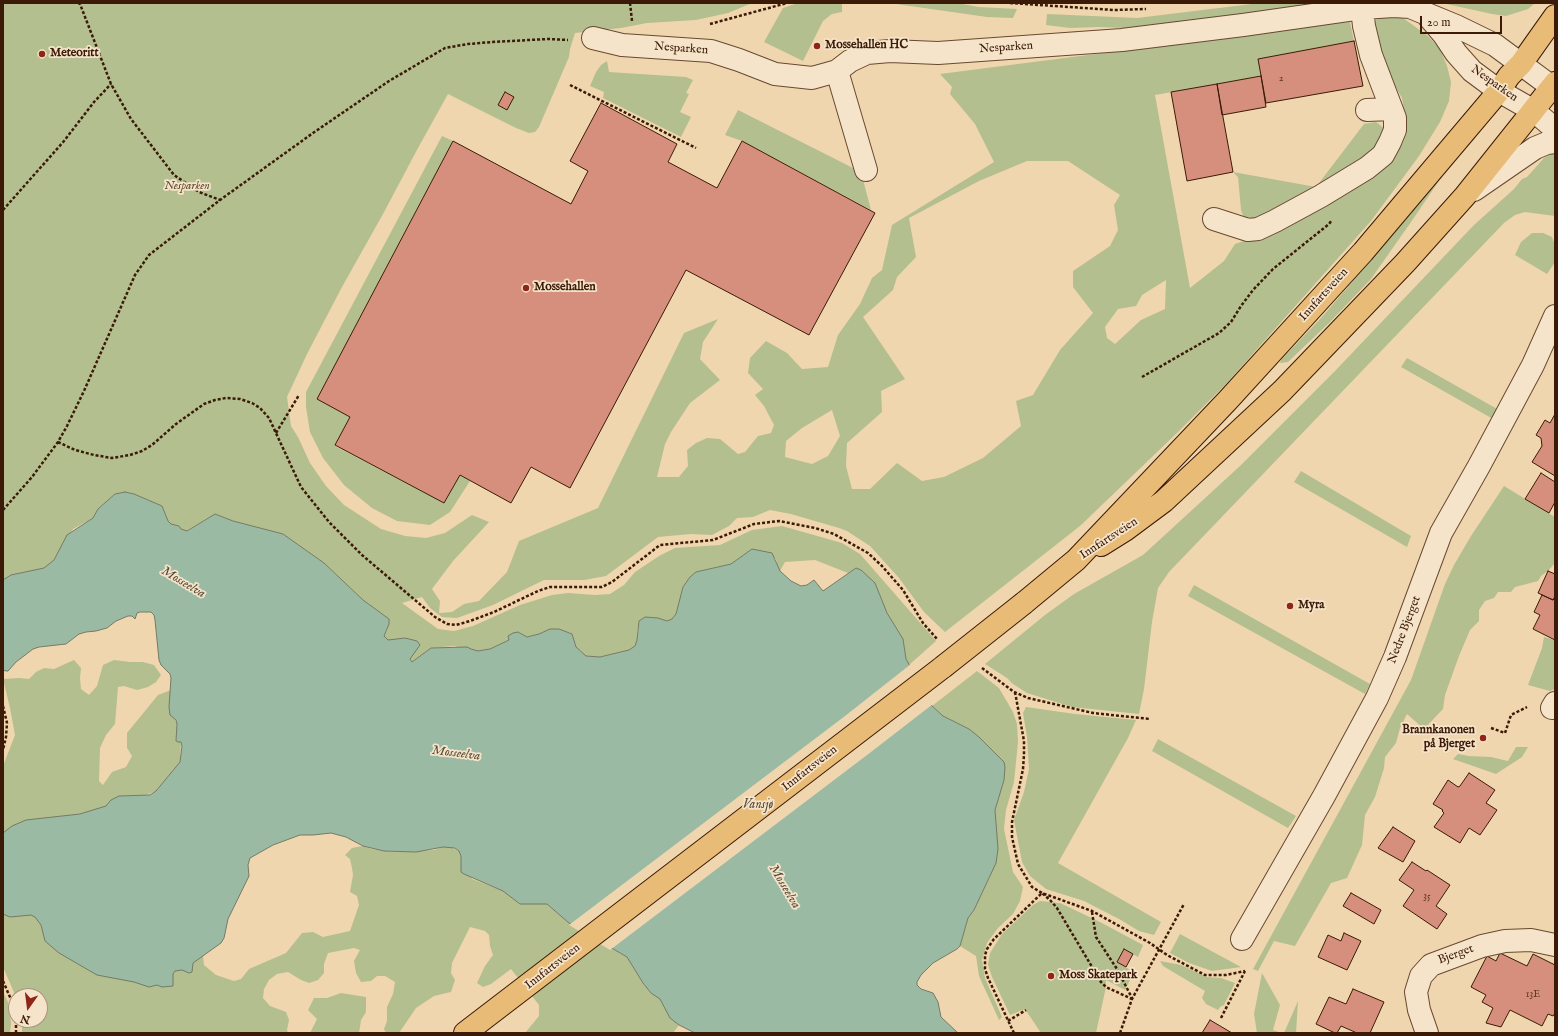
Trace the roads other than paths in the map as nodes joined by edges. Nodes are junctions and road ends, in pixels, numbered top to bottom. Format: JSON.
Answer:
{"nodes":[{"id":1,"x":1362,"y":8,"type":"junction"},
{"id":2,"x":1426,"y":14,"type":"junction"},
{"id":3,"x":1555,"y":16,"type":"edge"},
{"id":4,"x":594,"y":38,"type":"road end"},
{"id":5,"x":1520,"y":64,"type":"junction"},
{"id":6,"x":837,"y":71,"type":"junction"},
{"id":7,"x":1553,"y":85,"type":"edge"},
{"id":8,"x":1499,"y":91,"type":"junction"},
{"id":9,"x":1391,"y":109,"type":"junction"},
{"id":10,"x":1367,"y":110,"type":"dead end"},
{"id":11,"x":1534,"y":111,"type":"junction"},
{"id":12,"x":1555,"y":129,"type":"edge"},
{"id":13,"x":1555,"y":142,"type":"edge"},
{"id":14,"x":866,"y":170,"type":"dead end"},
{"id":15,"x":1465,"y":196,"type":"junction"},
{"id":16,"x":1214,"y":219,"type":"dead end"},
{"id":17,"x":1555,"y":316,"type":"edge"},
{"id":18,"x":1076,"y":560,"type":"junction"},
{"id":19,"x":1242,"y":939,"type":"dead end"},
{"id":20,"x":1555,"y":945,"type":"edge"},
{"id":21,"x":465,"y":1033,"type":"edge"},
{"id":22,"x":1427,"y":1033,"type":"edge"}],
"edges":[{"from":1,"to":2,"type":"street","name":"Nesparken"},
{"from":1,"to":6,"type":"street","name":"Nesparken"},
{"from":1,"to":9,"type":"street"},
{"from":2,"to":5,"type":"street","name":"Nesparken"},
{"from":2,"to":8,"type":"street","name":"Nesparken"},
{"from":3,"to":5,"type":"highway","name":"Innfartsveien"},
{"from":4,"to":6,"type":"street","name":"Nesparken"},
{"from":5,"to":7,"type":"street","name":"Nesparken"},
{"from":5,"to":8,"type":"highway","name":"Innfartsveien"},
{"from":6,"to":14,"type":"street"},
{"from":7,"to":11,"type":"highway","name":"Innfartsveien"},
{"from":8,"to":11,"type":"street","name":"Nesparken"},
{"from":8,"to":18,"type":"highway","name":"Innfartsveien"},
{"from":9,"to":10,"type":"street"},
{"from":9,"to":16,"type":"street"},
{"from":11,"to":12,"type":"street","name":"Nesparken"},
{"from":11,"to":15,"type":"highway","name":"Innfartsveien"},
{"from":13,"to":15,"type":"street"},
{"from":15,"to":18,"type":"highway","name":"Innfartsveien"},
{"from":17,"to":19,"type":"street","name":"Nedre Bjerget"},
{"from":18,"to":21,"type":"highway","name":"Innfartsveien","bridge":true},
{"from":20,"to":22,"type":"street","name":"Bjerget"}]}
